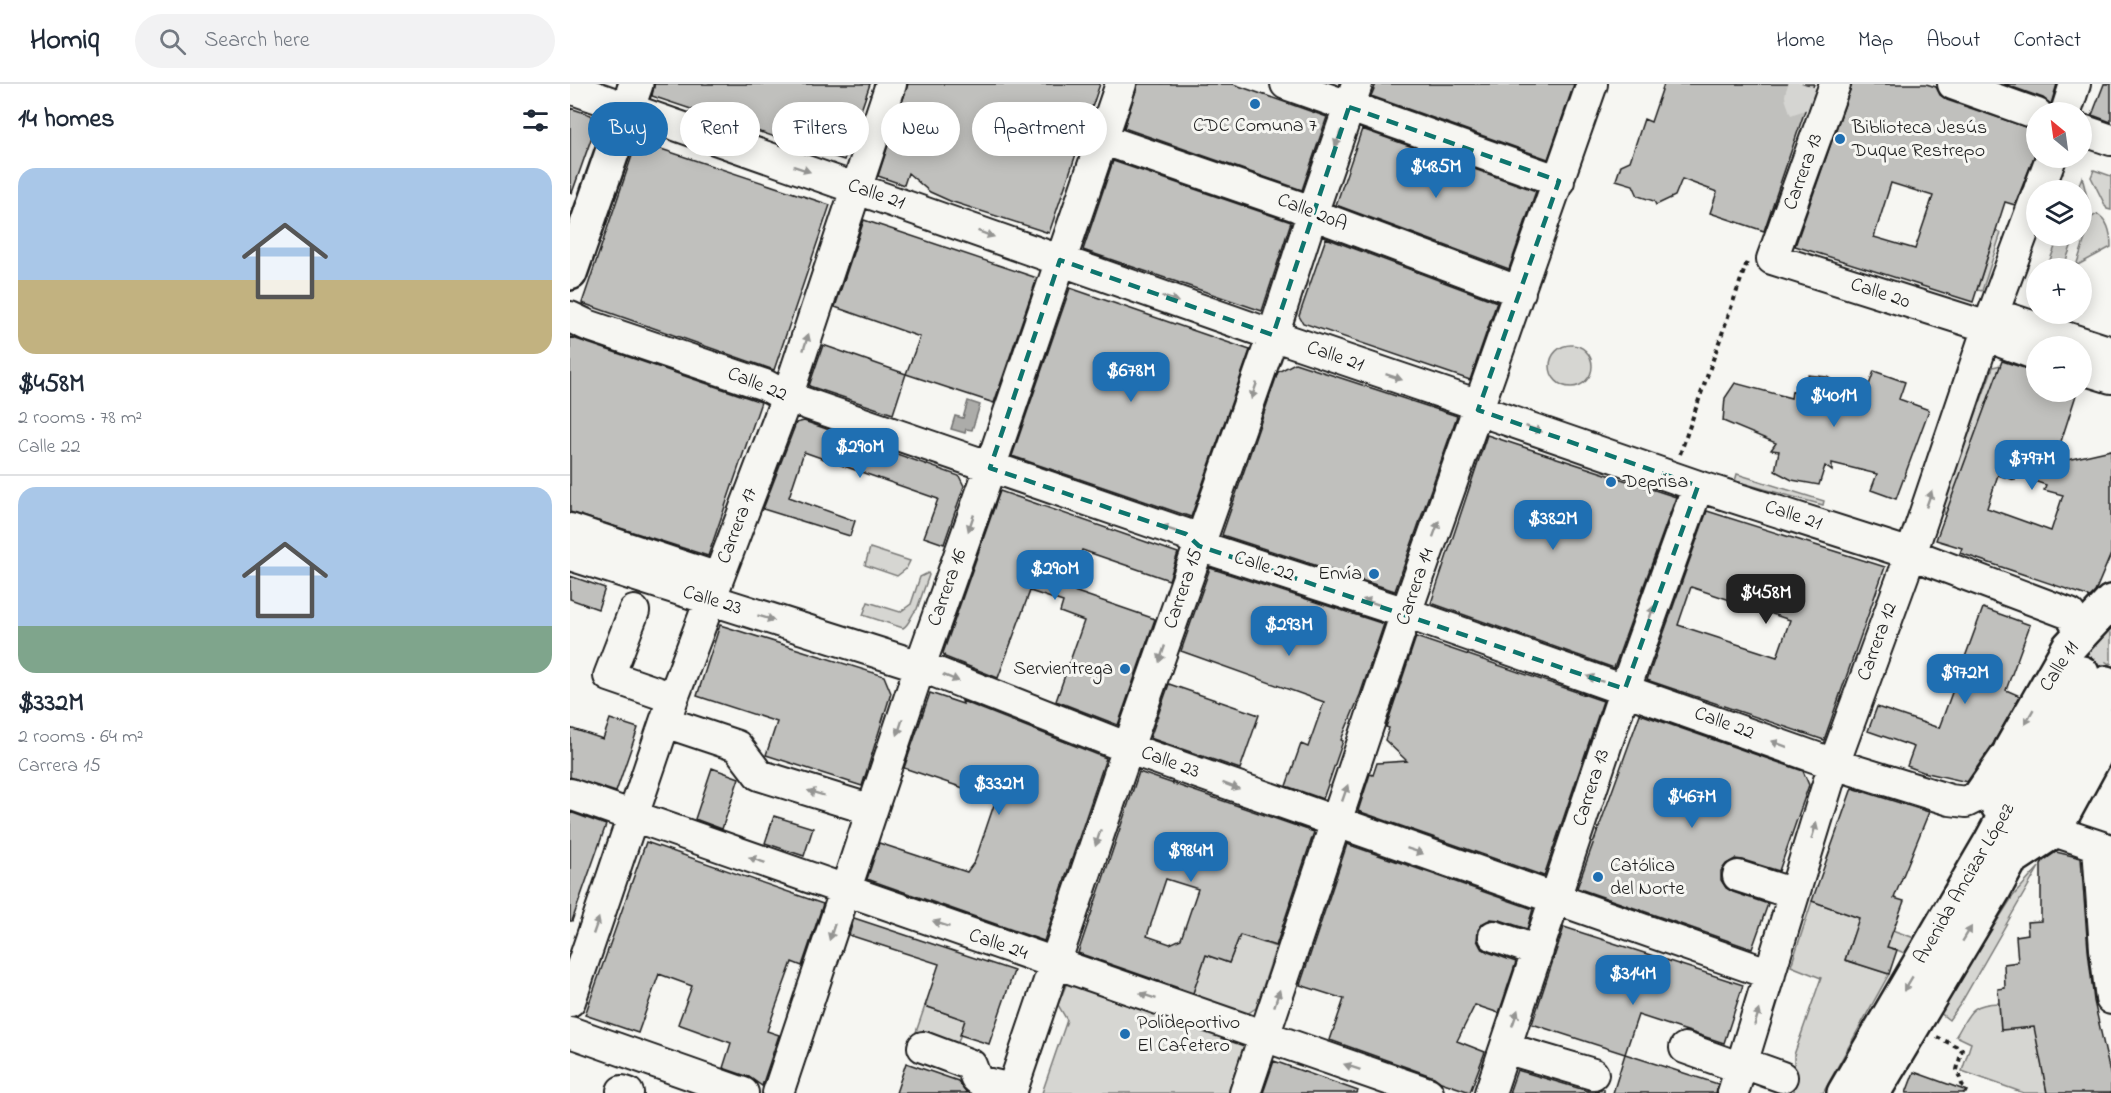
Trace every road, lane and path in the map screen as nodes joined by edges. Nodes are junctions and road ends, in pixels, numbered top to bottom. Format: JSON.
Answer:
{"nodes":[{"id":1,"x":891,"y":84,"type":"edge"},
{"id":2,"x":1121,"y":84,"type":"edge"},
{"id":3,"x":1286,"y":84,"type":"edge"},
{"id":4,"x":1592,"y":84,"type":"edge"},
{"id":5,"x":1835,"y":84,"type":"edge"},
{"id":6,"x":1953,"y":84,"type":"edge"},
{"id":7,"x":2075,"y":84,"type":"edge"},
{"id":8,"x":570,"y":88,"type":"edge"},
{"id":9,"x":632,"y":96,"type":"edge"},
{"id":10,"x":1353,"y":96,"type":"edge"},
{"id":11,"x":2069,"y":102,"type":"edge"},
{"id":12,"x":2026,"y":110,"type":"edge"},
{"id":13,"x":1107,"y":125,"type":"edge"},
{"id":14,"x":2092,"y":133,"type":"edge"},
{"id":15,"x":2111,"y":140,"type":"edge"},
{"id":16,"x":1107,"y":141,"type":"edge"},
{"id":17,"x":1096,"y":156,"type":"edge"},
{"id":18,"x":1558,"y":181,"type":"junction"},
{"id":19,"x":856,"y":187,"type":"junction"},
{"id":20,"x":1312,"y":214,"type":"junction"},
{"id":21,"x":2026,"y":226,"type":"edge"},
{"id":22,"x":2037,"y":246,"type":"edge"},
{"id":23,"x":1761,"y":258,"type":"junction"},
{"id":24,"x":1060,"y":261,"type":"junction"},
{"id":25,"x":570,"y":273,"type":"edge"},
{"id":26,"x":2009,"y":273,"type":"junction"},
{"id":27,"x":1520,"y":292,"type":"junction"},
{"id":28,"x":570,"y":317,"type":"edge"},
{"id":29,"x":1988,"y":327,"type":"junction"},
{"id":30,"x":1273,"y":335,"type":"junction"},
{"id":31,"x":2026,"y":351,"type":"edge"},
{"id":32,"x":2111,"y":351,"type":"edge"},
{"id":33,"x":2092,"y":372,"type":"edge"},
{"id":34,"x":2111,"y":378,"type":"edge"},
{"id":35,"x":787,"y":397,"type":"junction"},
{"id":36,"x":1478,"y":410,"type":"junction"},
{"id":37,"x":990,"y":468,"type":"junction"},
{"id":38,"x":1685,"y":481,"type":"junction"},
{"id":39,"x":570,"y":529,"type":"edge"},
{"id":40,"x":1199,"y":546,"type":"junction"},
{"id":41,"x":1911,"y":554,"type":"junction"},
{"id":42,"x":570,"y":555,"type":"edge"},
{"id":43,"x":714,"y":589,"type":"junction"},
{"id":44,"x":2111,"y":602,"type":"edge"},
{"id":45,"x":634,"y":611,"type":"dead end"},
{"id":46,"x":1406,"y":613,"type":"junction"},
{"id":47,"x":2074,"y":642,"type":"junction"},
{"id":48,"x":920,"y":666,"type":"junction"},
{"id":49,"x":2094,"y":678,"type":"tunnel mouth"},
{"id":50,"x":1625,"y":689,"type":"junction"},
{"id":51,"x":669,"y":710,"type":"junction"},
{"id":52,"x":2111,"y":726,"type":"edge"},
{"id":53,"x":1128,"y":748,"type":"junction"},
{"id":54,"x":2010,"y":749,"type":"junction"},
{"id":55,"x":1834,"y":764,"type":"junction"},
{"id":56,"x":570,"y":794,"type":"edge"},
{"id":57,"x":872,"y":810,"type":"junction"},
{"id":58,"x":633,"y":817,"type":"junction"},
{"id":59,"x":1335,"y":823,"type":"junction"},
{"id":60,"x":2054,"y":831,"type":"junction"},
{"id":61,"x":2105,"y":848,"type":"edge"},
{"id":62,"x":2000,"y":852,"type":"junction"},
{"id":63,"x":1738,"y":876,"type":"dead end"},
{"id":64,"x":845,"y":891,"type":"junction"},
{"id":65,"x":1794,"y":894,"type":"junction"},
{"id":66,"x":1555,"y":900,"type":"junction"},
{"id":67,"x":1494,"y":936,"type":"dead end"},
{"id":68,"x":1538,"y":951,"type":"junction"},
{"id":69,"x":1056,"y":964,"type":"junction"},
{"id":70,"x":1770,"y":974,"type":"junction"},
{"id":71,"x":2111,"y":999,"type":"edge"},
{"id":72,"x":570,"y":1001,"type":"edge"},
{"id":73,"x":1920,"y":1012,"type":"junction"},
{"id":74,"x":570,"y":1032,"type":"edge"},
{"id":75,"x":1264,"y":1036,"type":"junction"},
{"id":76,"x":923,"y":1047,"type":"dead end"},
{"id":77,"x":1505,"y":1048,"type":"junction"},
{"id":78,"x":1685,"y":1048,"type":"dead end"},
{"id":79,"x":1593,"y":1074,"type":"dead end"},
{"id":80,"x":1739,"y":1075,"type":"edge"},
{"id":81,"x":1782,"y":1077,"type":"dead end"},
{"id":82,"x":1012,"y":1091,"type":"edge"},
{"id":83,"x":743,"y":1093,"type":"edge"},
{"id":84,"x":778,"y":1093,"type":"edge"},
{"id":85,"x":1245,"y":1093,"type":"edge"},
{"id":86,"x":1428,"y":1093,"type":"edge"},
{"id":87,"x":1490,"y":1093,"type":"edge"},
{"id":88,"x":1844,"y":1093,"type":"edge"},
{"id":89,"x":1873,"y":1093,"type":"edge"},
{"id":90,"x":1965,"y":1093,"type":"edge"}],
"edges":[{"from":1,"to":19,"type":"street","name":"Carrera 17"},
{"from":2,"to":13,"type":"street","name":"Carrera 16"},
{"from":3,"to":10,"type":"street"},
{"from":4,"to":18,"type":"street","name":"Carrera 14"},
{"from":5,"to":23,"type":"street","name":"Carrera 13"},
{"from":6,"to":12,"type":"street"},
{"from":7,"to":11,"type":"street"},
{"from":8,"to":9,"type":"street","name":"Calle 21"},
{"from":9,"to":19,"type":"street","name":"Calle 21","one_way":true},
{"from":9,"to":25,"type":"main road"},
{"from":10,"to":18,"type":"street"},
{"from":10,"to":20,"type":"street","name":"Carrera 15","one_way":true},
{"from":14,"to":15,"type":"street"},
{"from":16,"to":20,"type":"street","name":"Calle 20A"},
{"from":17,"to":24,"type":"street","name":"Carrera 16"},
{"from":18,"to":27,"type":"street","name":"Carrera 14"},
{"from":19,"to":24,"type":"street","name":"Calle 21","one_way":true},
{"from":35,"to":19,"type":"street","name":"Carrera 17","one_way":true},
{"from":20,"to":27,"type":"street","name":"Calle 20A"},
{"from":20,"to":30,"type":"street","name":"Carrera 15"},
{"from":21,"to":26,"type":"street","name":"Carrera 12"},
{"from":22,"to":26,"type":"street"},
{"from":23,"to":29,"type":"street","name":"Calle 20"},
{"from":23,"to":38,"type":"path"},
{"from":24,"to":30,"type":"street","name":"Calle 21","one_way":true},
{"from":24,"to":37,"type":"street","name":"Carrera 16"},
{"from":26,"to":29,"type":"street","name":"Carrera 12"},
{"from":27,"to":36,"type":"street","name":"Carrera 14"},
{"from":28,"to":35,"type":"street","name":"Calle 22"},
{"from":29,"to":31,"type":"street","name":"Calle 20"},
{"from":29,"to":32,"type":"street","name":"Calle 20"},
{"from":41,"to":29,"type":"street","name":"Carrera 12","one_way":true},
{"from":30,"to":36,"type":"street","name":"Calle 21","one_way":true},
{"from":30,"to":40,"type":"street","name":"Carrera 15","one_way":true},
{"from":33,"to":34,"type":"street"},
{"from":35,"to":37,"type":"street","name":"Calle 22"},
{"from":35,"to":43,"type":"street","name":"Carrera 17"},
{"from":36,"to":38,"type":"street","name":"Calle 21","one_way":true},
{"from":46,"to":36,"type":"street","name":"Carrera 14","one_way":true},
{"from":40,"to":37,"type":"street","name":"Calle 22","one_way":true},
{"from":37,"to":48,"type":"street","name":"Carrera 16","one_way":true},
{"from":38,"to":41,"type":"street","name":"Calle 21"},
{"from":50,"to":38,"type":"street","name":"Carrera 13","one_way":true},
{"from":39,"to":43,"type":"street","name":"Calle 23"},
{"from":46,"to":40,"type":"street","name":"Calle 22","one_way":true},
{"from":40,"to":53,"type":"street","name":"Carrera 15","one_way":true},
{"from":41,"to":47,"type":"street","name":"Calle 21"},
{"from":41,"to":55,"type":"street","name":"Carrera 12"},
{"from":42,"to":43,"type":"street","name":"Calle 23"},
{"from":43,"to":48,"type":"street","name":"Calle 23","one_way":true},
{"from":43,"to":51,"type":"street","name":"Carrera 17"},
{"from":44,"to":47,"type":"main road","name":"Calle 11"},
{"from":45,"to":51,"type":"street"},
{"from":50,"to":46,"type":"street","name":"Calle 22","one_way":true},
{"from":59,"to":46,"type":"street","name":"Carrera 14","one_way":true},
{"from":47,"to":54,"type":"main road","name":"Calle 11","one_way":true},
{"from":48,"to":53,"type":"street","name":"Calle 23","one_way":true},
{"from":48,"to":57,"type":"street","name":"Carrera 16","one_way":true},
{"from":49,"to":62,"type":"main road","name":"Avenida Ancizar López"},
{"from":55,"to":50,"type":"street","name":"Calle 22","one_way":true},
{"from":50,"to":66,"type":"street","name":"Carrera 13"},
{"from":57,"to":51,"type":"street","one_way":true},
{"from":51,"to":58,"type":"street","name":"Carrera 17"},
{"from":52,"to":60,"type":"main road"},
{"from":53,"to":59,"type":"street","name":"Calle 23","one_way":true},
{"from":53,"to":69,"type":"street","name":"Carrera 15","one_way":true},
{"from":54,"to":55,"type":"street","name":"Calle 22"},
{"from":54,"to":62,"type":"main road","name":"Calle 11"},
{"from":65,"to":55,"type":"street","name":"Carrera 12","one_way":true},
{"from":56,"to":58,"type":"street","name":"Calle 24"},
{"from":57,"to":64,"type":"street","name":"Carrera 16"},
{"from":64,"to":58,"type":"street","name":"Calle 24","one_way":true},
{"from":72,"to":58,"type":"street","name":"Carrera 17","one_way":true},
{"from":59,"to":66,"type":"street","name":"Calle 23","one_way":true},
{"from":75,"to":59,"type":"street","name":"Carrera 14","one_way":true},
{"from":60,"to":61,"type":"street"},
{"from":60,"to":62,"type":"main road"},
{"from":61,"to":71,"type":"street"},
{"from":73,"to":62,"type":"main road","name":"Avenida Ancizar López","one_way":true},
{"from":62,"to":88,"type":"main road","name":"Avenida Ancizar López","one_way":true},
{"from":63,"to":65,"type":"street"},
{"from":69,"to":64,"type":"street","name":"Calle 24","one_way":true},
{"from":64,"to":84,"type":"street","name":"Carrera 16","one_way":true},
{"from":65,"to":70,"type":"street","name":"Carrera 12"},
{"from":66,"to":68,"type":"street","name":"Carrera 13"},
{"from":66,"to":70,"type":"street","name":"Calle 23"},
{"from":67,"to":68,"type":"street"},
{"from":77,"to":68,"type":"street","name":"Carrera 13","one_way":true},
{"from":75,"to":69,"type":"street","name":"Calle 24","one_way":true},
{"from":69,"to":82,"type":"street","name":"Carrera 15"},
{"from":80,"to":70,"type":"street","name":"Carrera 12","one_way":true},
{"from":73,"to":89,"type":"main road","name":"Avenida Ancizar López"},
{"from":73,"to":90,"type":"path"},
{"from":74,"to":83,"type":"street"},
{"from":75,"to":85,"type":"street","name":"Carrera 14"},
{"from":86,"to":75,"type":"street","name":"Calle 24","one_way":true},
{"from":76,"to":82,"type":"street"},
{"from":77,"to":79,"type":"street"},
{"from":77,"to":87,"type":"street","name":"Carrera 13"},
{"from":78,"to":80,"type":"street"},
{"from":80,"to":81,"type":"street"}]}
